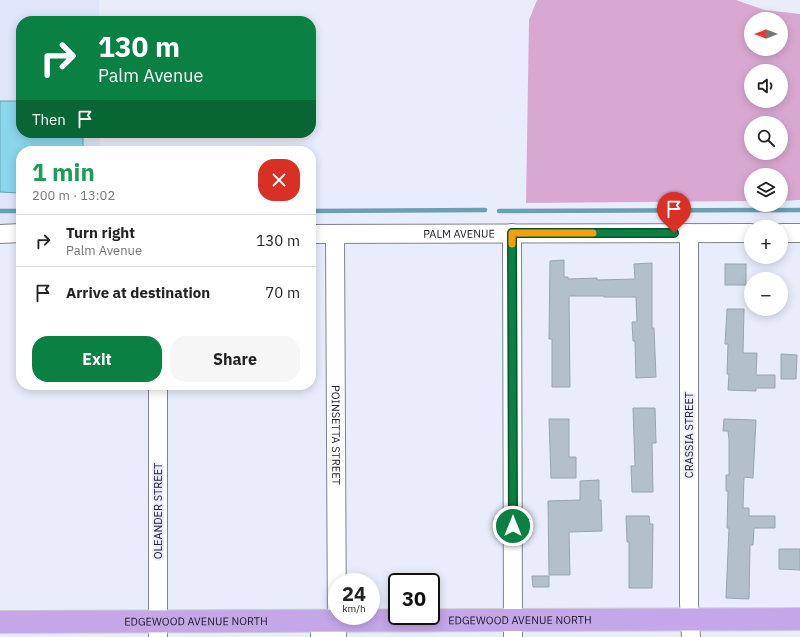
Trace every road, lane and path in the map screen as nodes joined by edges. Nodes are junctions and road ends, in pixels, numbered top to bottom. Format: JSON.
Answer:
{"nodes":[{"id":1,"x":689,"y":232,"type":"junction"},
{"id":2,"x":512,"y":233,"type":"junction"},
{"id":3,"x":744,"y":233,"type":"edge"},
{"id":4,"x":788,"y":233,"type":"edge"},
{"id":5,"x":800,"y":233,"type":"edge"},
{"id":6,"x":0,"y":234,"type":"edge"},
{"id":7,"x":16,"y":234,"type":"edge"},
{"id":8,"x":316,"y":234,"type":"edge"},
{"id":9,"x":335,"y":234,"type":"junction"},
{"id":10,"x":158,"y":390,"type":"edge"},
{"id":11,"x":800,"y":619,"type":"edge"},
{"id":12,"x":0,"y":622,"type":"edge"},
{"id":13,"x":513,"y":628,"type":"edge"},
{"id":14,"x":690,"y":628,"type":"edge"},
{"id":15,"x":158,"y":629,"type":"edge"},
{"id":16,"x":328,"y":629,"type":"edge"}],
"edges":[{"from":1,"to":2,"type":"street","name":"PALM AVENUE"},
{"from":1,"to":3,"type":"street","name":"PALM AVENUE"},
{"from":1,"to":14,"type":"street","name":"CRASSIA STREET"},
{"from":2,"to":9,"type":"street","name":"PALM AVENUE"},
{"from":2,"to":13,"type":"street"},
{"from":4,"to":5,"type":"street"},
{"from":6,"to":7,"type":"street"},
{"from":8,"to":9,"type":"street","name":"PALM AVENUE"},
{"from":9,"to":16,"type":"street","name":"POINSETTA STREET"},
{"from":10,"to":15,"type":"street","name":"OLEANDER STREET"},
{"from":11,"to":14,"type":"main road","name":"EDGEWOOD AVENUE NORTH"},
{"from":12,"to":15,"type":"main road","name":"EDGEWOOD AVENUE NORTH"},
{"from":13,"to":14,"type":"main road","name":"EDGEWOOD AVENUE NORTH"},
{"from":13,"to":16,"type":"main road","name":"EDGEWOOD AVENUE NORTH"},
{"from":15,"to":16,"type":"main road","name":"EDGEWOOD AVENUE NORTH"}]}
